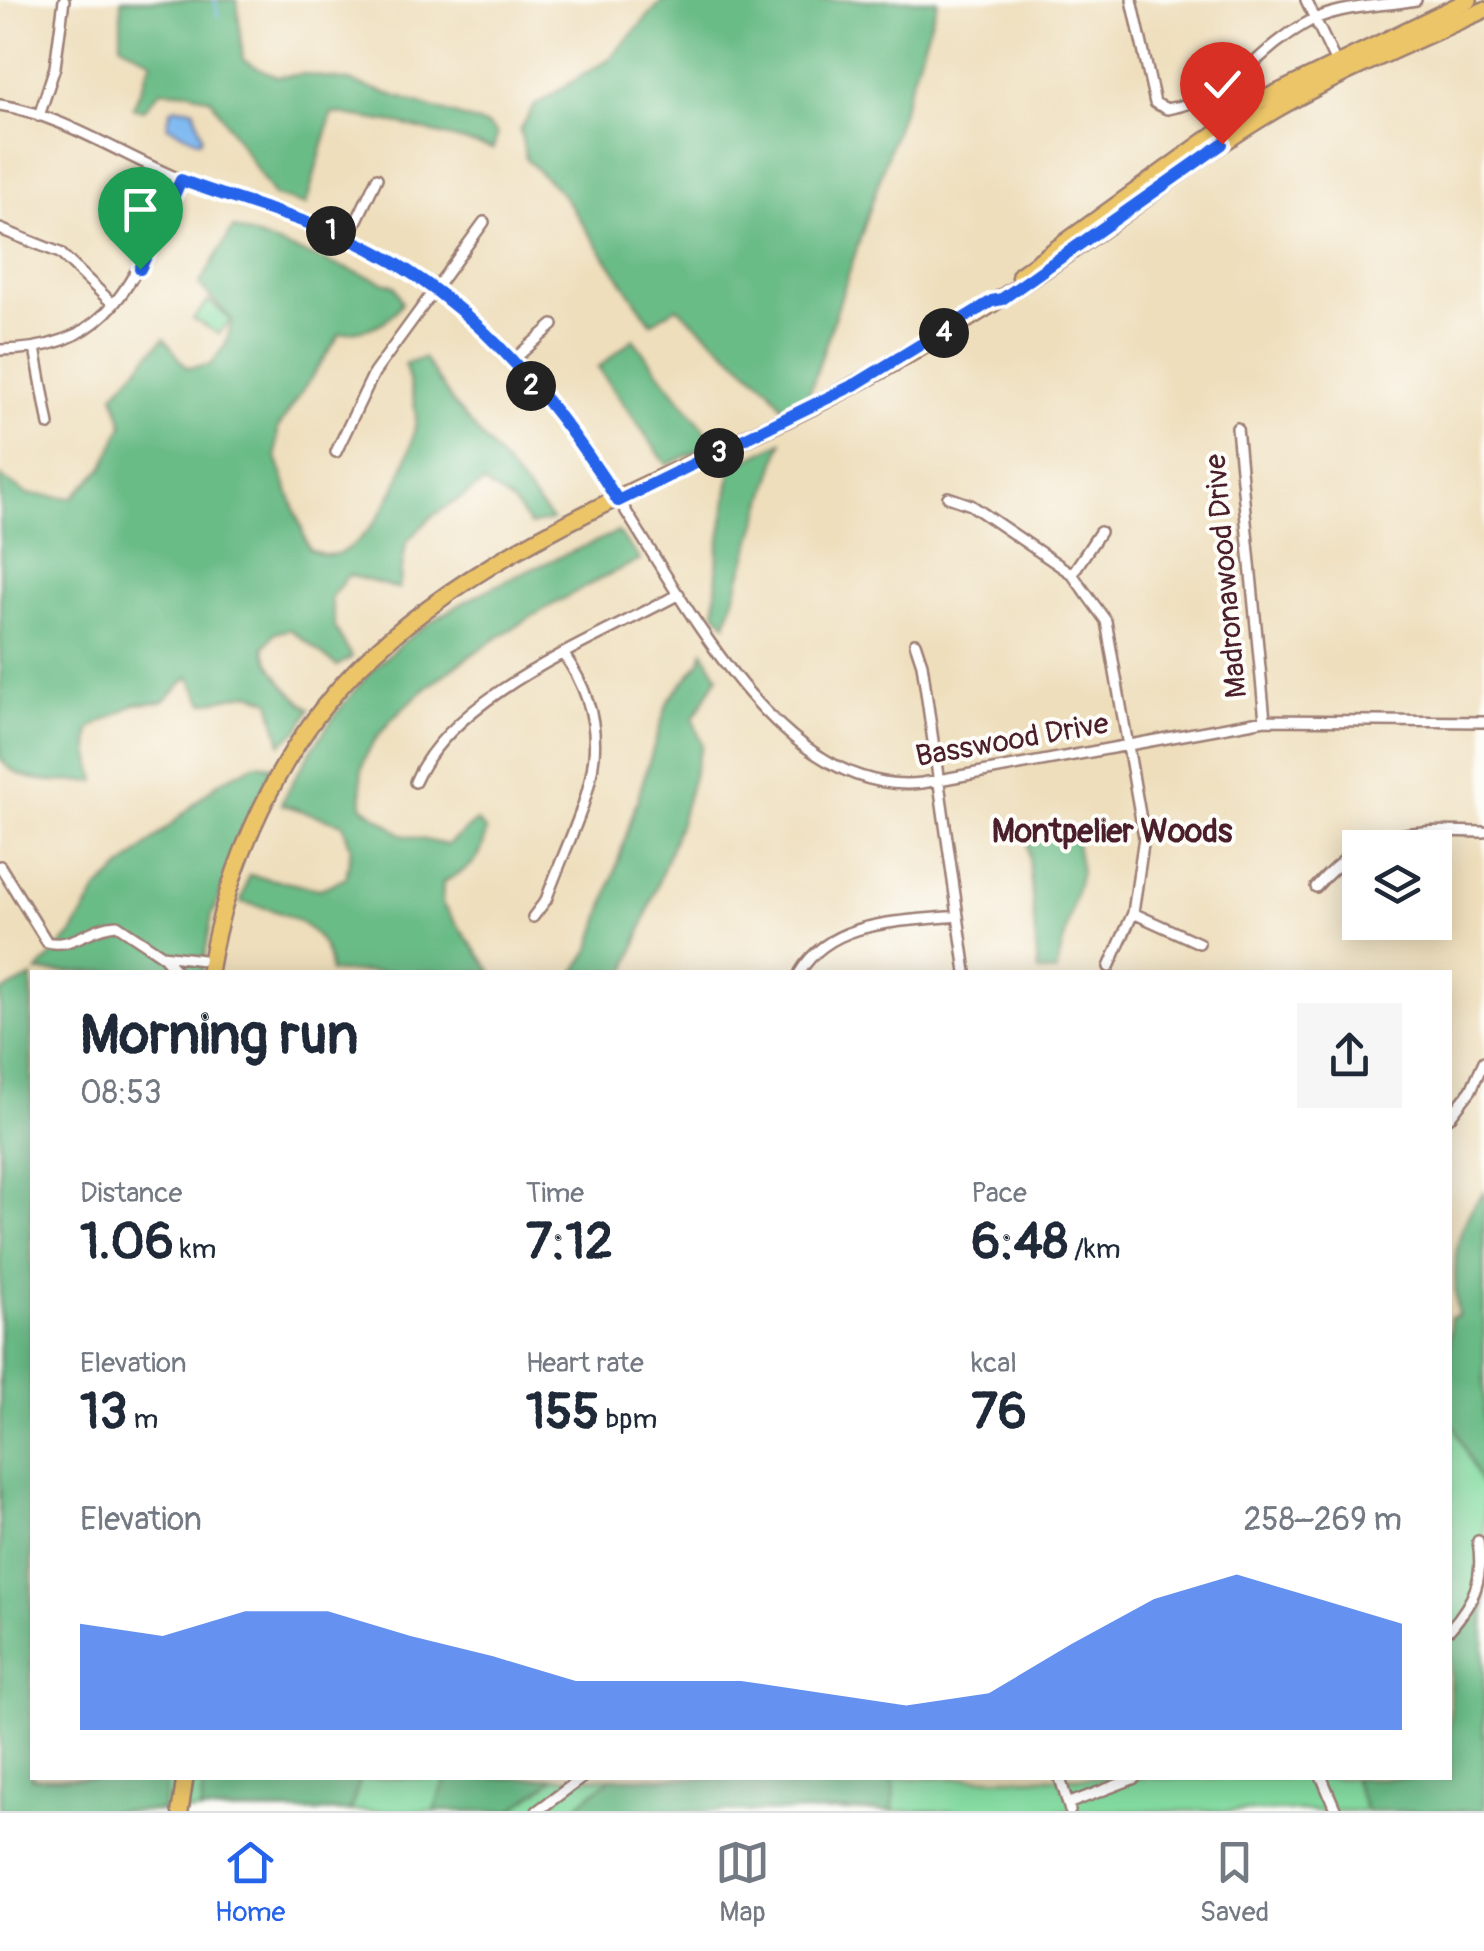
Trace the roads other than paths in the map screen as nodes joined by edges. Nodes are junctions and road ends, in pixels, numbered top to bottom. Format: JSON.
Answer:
{"nodes":[{"id":1,"x":64,"y":0,"type":"edge"},
{"id":2,"x":1132,"y":0,"type":"edge"},
{"id":3,"x":1306,"y":0,"type":"edge"},
{"id":4,"x":1416,"y":0,"type":"edge"},
{"id":5,"x":1469,"y":0,"type":"edge"},
{"id":6,"x":1484,"y":10,"type":"edge"},
{"id":7,"x":1315,"y":20,"type":"junction"},
{"id":8,"x":1339,"y":68,"type":"junction"},
{"id":9,"x":0,"y":105,"type":"edge"},
{"id":10,"x":39,"y":116,"type":"junction"},
{"id":11,"x":377,"y":178,"type":"dead end"},
{"id":12,"x":181,"y":180,"type":"junction"},
{"id":13,"x":484,"y":222,"type":"dead end"},
{"id":14,"x":0,"y":229,"type":"edge"},
{"id":15,"x":348,"y":238,"type":"junction"},
{"id":16,"x":434,"y":290,"type":"junction"},
{"id":17,"x":114,"y":304,"type":"junction"},
{"id":18,"x":553,"y":325,"type":"dead end"},
{"id":19,"x":35,"y":348,"type":"junction"},
{"id":20,"x":0,"y":350,"type":"edge"},
{"id":21,"x":511,"y":362,"type":"junction"},
{"id":22,"x":48,"y":425,"type":"dead end"},
{"id":23,"x":1237,"y":428,"type":"dead end"},
{"id":24,"x":336,"y":452,"type":"dead end"},
{"id":25,"x":948,"y":498,"type":"dead end"},
{"id":26,"x":618,"y":501,"type":"junction"},
{"id":27,"x":1100,"y":532,"type":"dead end"},
{"id":28,"x":1072,"y":574,"type":"junction"},
{"id":29,"x":679,"y":594,"type":"junction"},
{"id":30,"x":915,"y":643,"type":"dead end"},
{"id":31,"x":565,"y":656,"type":"junction"},
{"id":32,"x":1265,"y":720,"type":"junction"},
{"id":33,"x":1484,"y":722,"type":"edge"},
{"id":34,"x":1128,"y":744,"type":"junction"},
{"id":35,"x":940,"y":780,"type":"junction"},
{"id":36,"x":415,"y":782,"type":"dead end"},
{"id":37,"x":1484,"y":832,"type":"edge"},
{"id":38,"x":0,"y":866,"type":"edge"},
{"id":39,"x":1316,"y":886,"type":"dead end"},
{"id":40,"x":1133,"y":913,"type":"junction"},
{"id":41,"x":958,"y":916,"type":"junction"},
{"id":42,"x":532,"y":917,"type":"dead end"},
{"id":43,"x":1199,"y":943,"type":"dead end"},
{"id":44,"x":162,"y":954,"type":"junction"},
{"id":45,"x":210,"y":967,"type":"edge"},
{"id":46,"x":1109,"y":968,"type":"dead end"},
{"id":47,"x":174,"y":970,"type":"edge"},
{"id":48,"x":802,"y":970,"type":"edge"},
{"id":49,"x":966,"y":970,"type":"edge"},
{"id":50,"x":1484,"y":1061,"type":"edge"},
{"id":51,"x":1472,"y":1090,"type":"junction"},
{"id":52,"x":1484,"y":1094,"type":"edge"},
{"id":53,"x":1452,"y":1115,"type":"edge"},
{"id":54,"x":1478,"y":1541,"type":"dead end"},
{"id":55,"x":1452,"y":1625,"type":"edge"},
{"id":56,"x":185,"y":1780,"type":"edge"},
{"id":57,"x":579,"y":1780,"type":"edge"},
{"id":58,"x":1061,"y":1780,"type":"edge"},
{"id":59,"x":1131,"y":1780,"type":"edge"},
{"id":60,"x":1323,"y":1780,"type":"edge"},
{"id":61,"x":1070,"y":1807,"type":"edge"},
{"id":62,"x":180,"y":1811,"type":"edge"},
{"id":63,"x":538,"y":1811,"type":"edge"},
{"id":64,"x":1336,"y":1811,"type":"edge"}],
"edges":[{"from":1,"to":10,"type":"street"},
{"from":2,"to":7,"type":"street"},
{"from":3,"to":7,"type":"street"},
{"from":4,"to":7,"type":"street"},
{"from":5,"to":8,"type":"main road"},
{"from":6,"to":8,"type":"main road"},
{"from":7,"to":8,"type":"street"},
{"from":8,"to":26,"type":"main road"},
{"from":9,"to":10,"type":"street","name":"Basswood Drive"},
{"from":10,"to":12,"type":"street","name":"Basswood Drive"},
{"from":11,"to":15,"type":"street"},
{"from":12,"to":15,"type":"street","name":"Basswood Drive"},
{"from":12,"to":17,"type":"street"},
{"from":13,"to":16,"type":"street"},
{"from":14,"to":17,"type":"street"},
{"from":15,"to":16,"type":"street","name":"Basswood Drive"},
{"from":16,"to":21,"type":"street","name":"Basswood Drive"},
{"from":16,"to":24,"type":"street"},
{"from":17,"to":19,"type":"street"},
{"from":18,"to":21,"type":"street"},
{"from":19,"to":20,"type":"street"},
{"from":19,"to":22,"type":"street"},
{"from":21,"to":26,"type":"street","name":"Basswood Drive"},
{"from":23,"to":32,"type":"street","name":"Madronawood Drive"},
{"from":25,"to":28,"type":"street"},
{"from":26,"to":29,"type":"street","name":"Basswood Drive"},
{"from":26,"to":45,"type":"main road"},
{"from":27,"to":28,"type":"street"},
{"from":28,"to":34,"type":"street"},
{"from":29,"to":31,"type":"street"},
{"from":29,"to":35,"type":"street","name":"Basswood Drive"},
{"from":30,"to":35,"type":"street"},
{"from":31,"to":36,"type":"street"},
{"from":31,"to":42,"type":"street"},
{"from":32,"to":33,"type":"street","name":"Basswood Drive"},
{"from":32,"to":34,"type":"street","name":"Basswood Drive"},
{"from":34,"to":35,"type":"street","name":"Basswood Drive"},
{"from":34,"to":40,"type":"street"},
{"from":35,"to":41,"type":"street"},
{"from":37,"to":39,"type":"street"},
{"from":38,"to":44,"type":"street"},
{"from":40,"to":43,"type":"street"},
{"from":40,"to":46,"type":"street"},
{"from":41,"to":48,"type":"street"},
{"from":41,"to":49,"type":"street"},
{"from":44,"to":45,"type":"street"},
{"from":44,"to":47,"type":"street"},
{"from":50,"to":51,"type":"street"},
{"from":51,"to":52,"type":"street"},
{"from":51,"to":53,"type":"street"},
{"from":54,"to":55,"type":"street"},
{"from":56,"to":62,"type":"main road"},
{"from":57,"to":63,"type":"street"},
{"from":58,"to":61,"type":"street"},
{"from":59,"to":61,"type":"street"},
{"from":60,"to":64,"type":"street"}]}
